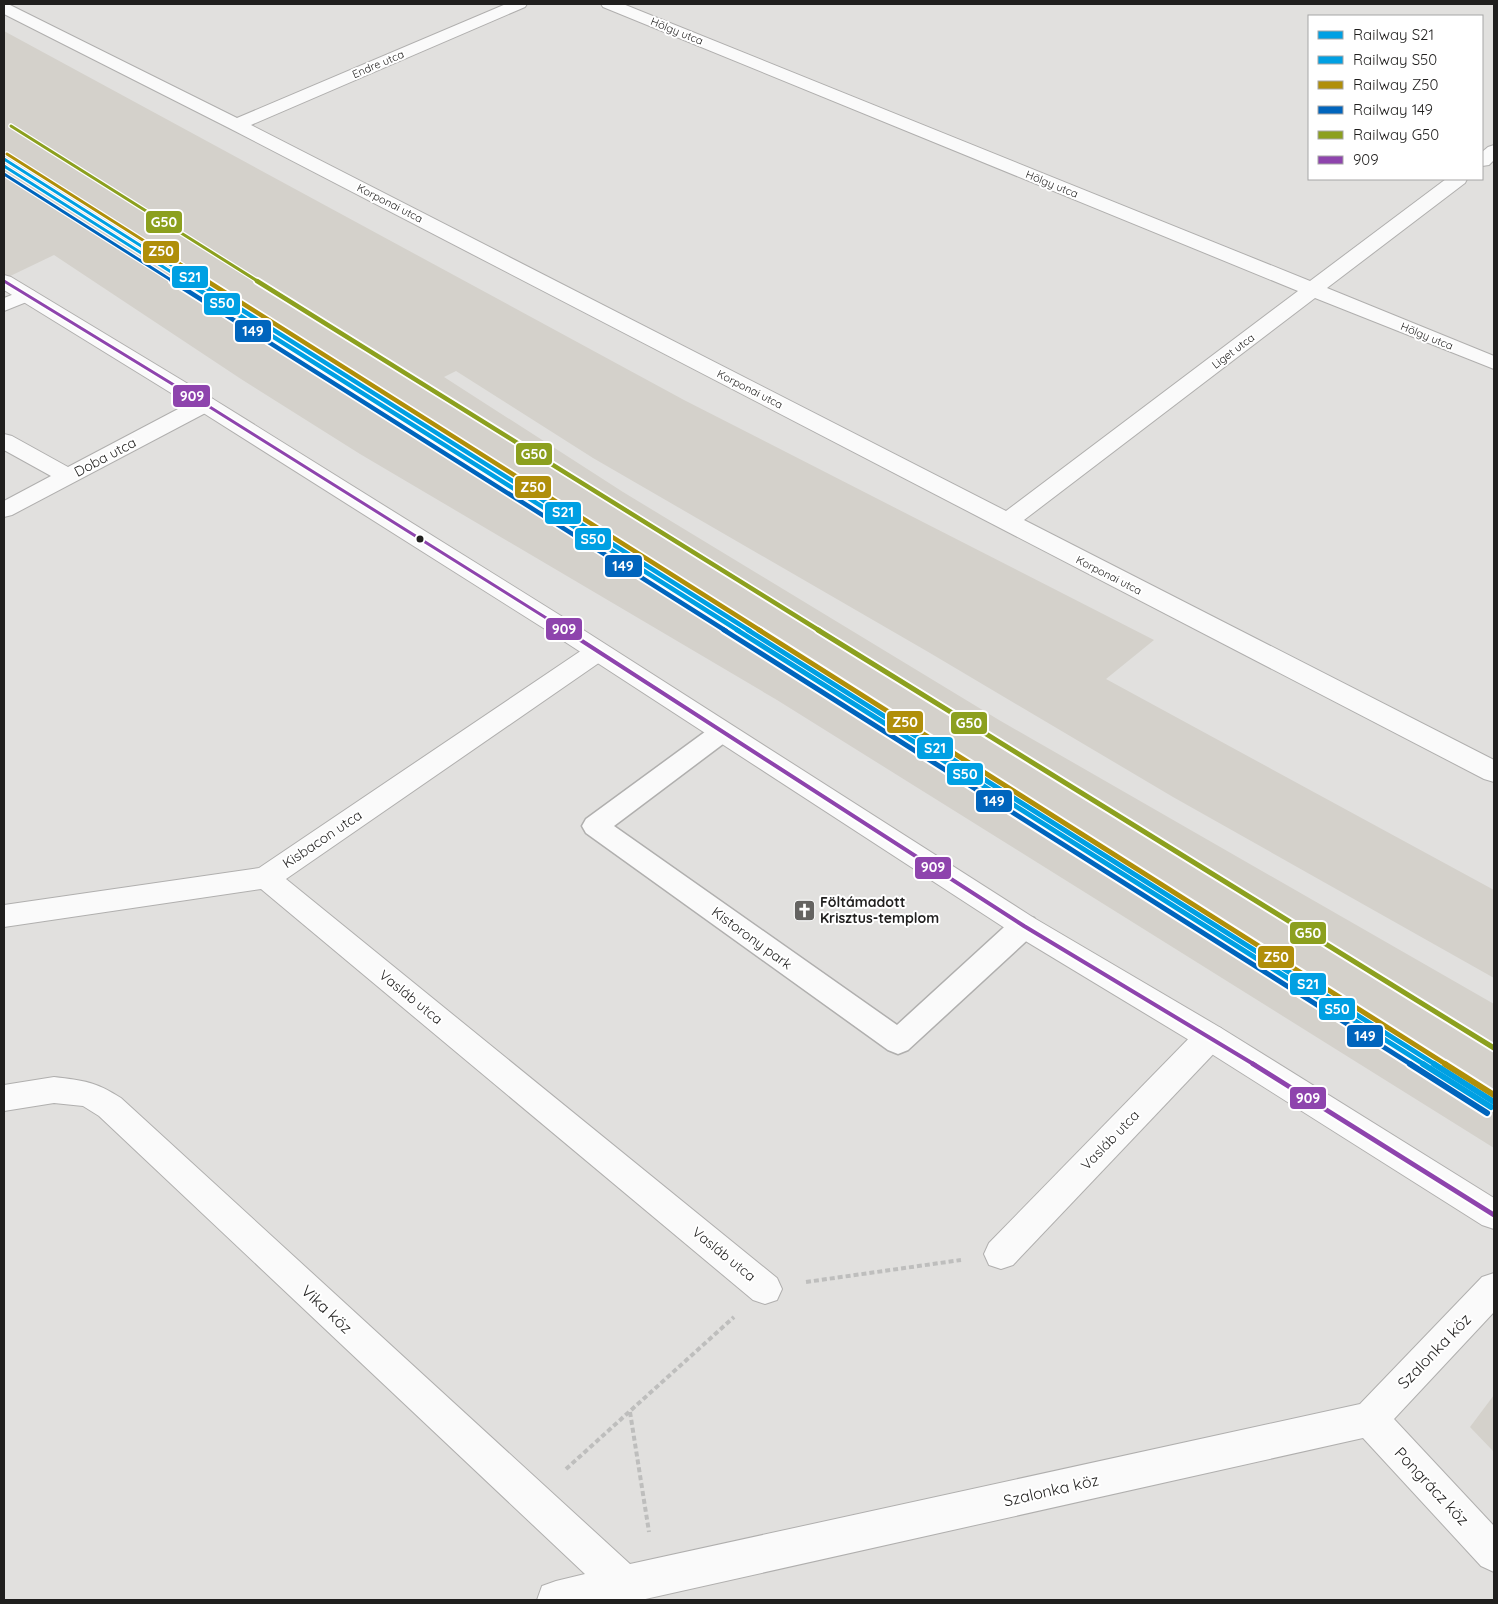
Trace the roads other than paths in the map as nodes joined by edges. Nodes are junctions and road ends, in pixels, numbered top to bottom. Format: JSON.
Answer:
{"nodes":[{"id":1,"x":519,"y":4,"type":"edge"},
{"id":2,"x":609,"y":4,"type":"edge"},
{"id":3,"x":4,"y":8,"type":"edge"},
{"id":4,"x":237,"y":125,"type":"junction"},
{"id":5,"x":1494,"y":151,"type":"edge"},
{"id":6,"x":1483,"y":160,"type":"edge"},
{"id":7,"x":1457,"y":180,"type":"edge"},
{"id":8,"x":4,"y":281,"type":"edge"},
{"id":9,"x":1314,"y":290,"type":"junction"},
{"id":10,"x":15,"y":300,"type":"edge"},
{"id":11,"x":1494,"y":363,"type":"edge"},
{"id":12,"x":205,"y":404,"type":"junction"},
{"id":13,"x":4,"y":441,"type":"edge"},
{"id":14,"x":68,"y":476,"type":"junction"},
{"id":15,"x":4,"y":510,"type":"edge"},
{"id":16,"x":1006,"y":522,"type":"junction"},
{"id":17,"x":597,"y":652,"type":"junction"},
{"id":18,"x":722,"y":732,"type":"junction"},
{"id":19,"x":1494,"y":772,"type":"edge"},
{"id":20,"x":266,"y":878,"type":"junction"},
{"id":21,"x":4,"y":916,"type":"edge"},
{"id":22,"x":1024,"y":926,"type":"junction"},
{"id":23,"x":1210,"y":1037,"type":"junction"},
{"id":24,"x":4,"y":1098,"type":"edge"},
{"id":25,"x":1494,"y":1215,"type":"edge"},
{"id":26,"x":1001,"y":1254,"type":"road end"},
{"id":27,"x":765,"y":1288,"type":"road end"},
{"id":28,"x":1494,"y":1288,"type":"edge"},
{"id":29,"x":1370,"y":1419,"type":"junction"},
{"id":30,"x":1494,"y":1553,"type":"edge"},
{"id":31,"x":641,"y":1582,"type":"junction"},
{"id":32,"x":556,"y":1600,"type":"edge"}],
"edges":[{"from":1,"to":4,"type":"street","name":"Endre utca"},
{"from":2,"to":9,"type":"street","name":"Hölgy utca"},
{"from":3,"to":4,"type":"street","name":"Korponai utca"},
{"from":4,"to":16,"type":"street","name":"Korponai utca"},
{"from":5,"to":6,"type":"street"},
{"from":7,"to":9,"type":"street","name":"Liget utca"},
{"from":8,"to":10,"type":"street"},
{"from":9,"to":11,"type":"street","name":"Hölgy utca"},
{"from":9,"to":16,"type":"street","name":"Liget utca"},
{"from":10,"to":12,"type":"street"},
{"from":12,"to":14,"type":"street","name":"Doba utca"},
{"from":12,"to":17,"type":"street"},
{"from":13,"to":14,"type":"street"},
{"from":14,"to":15,"type":"street","name":"Doba utca"},
{"from":16,"to":19,"type":"street","name":"Korponai utca"},
{"from":17,"to":18,"type":"street"},
{"from":17,"to":20,"type":"street","name":"Kisbacon utca"},
{"from":18,"to":22,"type":"street"},
{"from":18,"to":22,"type":"lane","name":"Kistorony park"},
{"from":20,"to":21,"type":"street","name":"Kisbacon utca"},
{"from":20,"to":27,"type":"street","name":"Vasláb utca"},
{"from":22,"to":23,"type":"street"},
{"from":23,"to":25,"type":"street"},
{"from":23,"to":26,"type":"street","name":"Vasláb utca"},
{"from":24,"to":31,"type":"street","name":"Vika köz"},
{"from":28,"to":29,"type":"street","name":"Szalonka köz"},
{"from":29,"to":30,"type":"street","name":"Pongrácz köz"},
{"from":29,"to":31,"type":"street","name":"Szalonka köz"},
{"from":31,"to":32,"type":"street","name":"Szalonka köz"}]}
